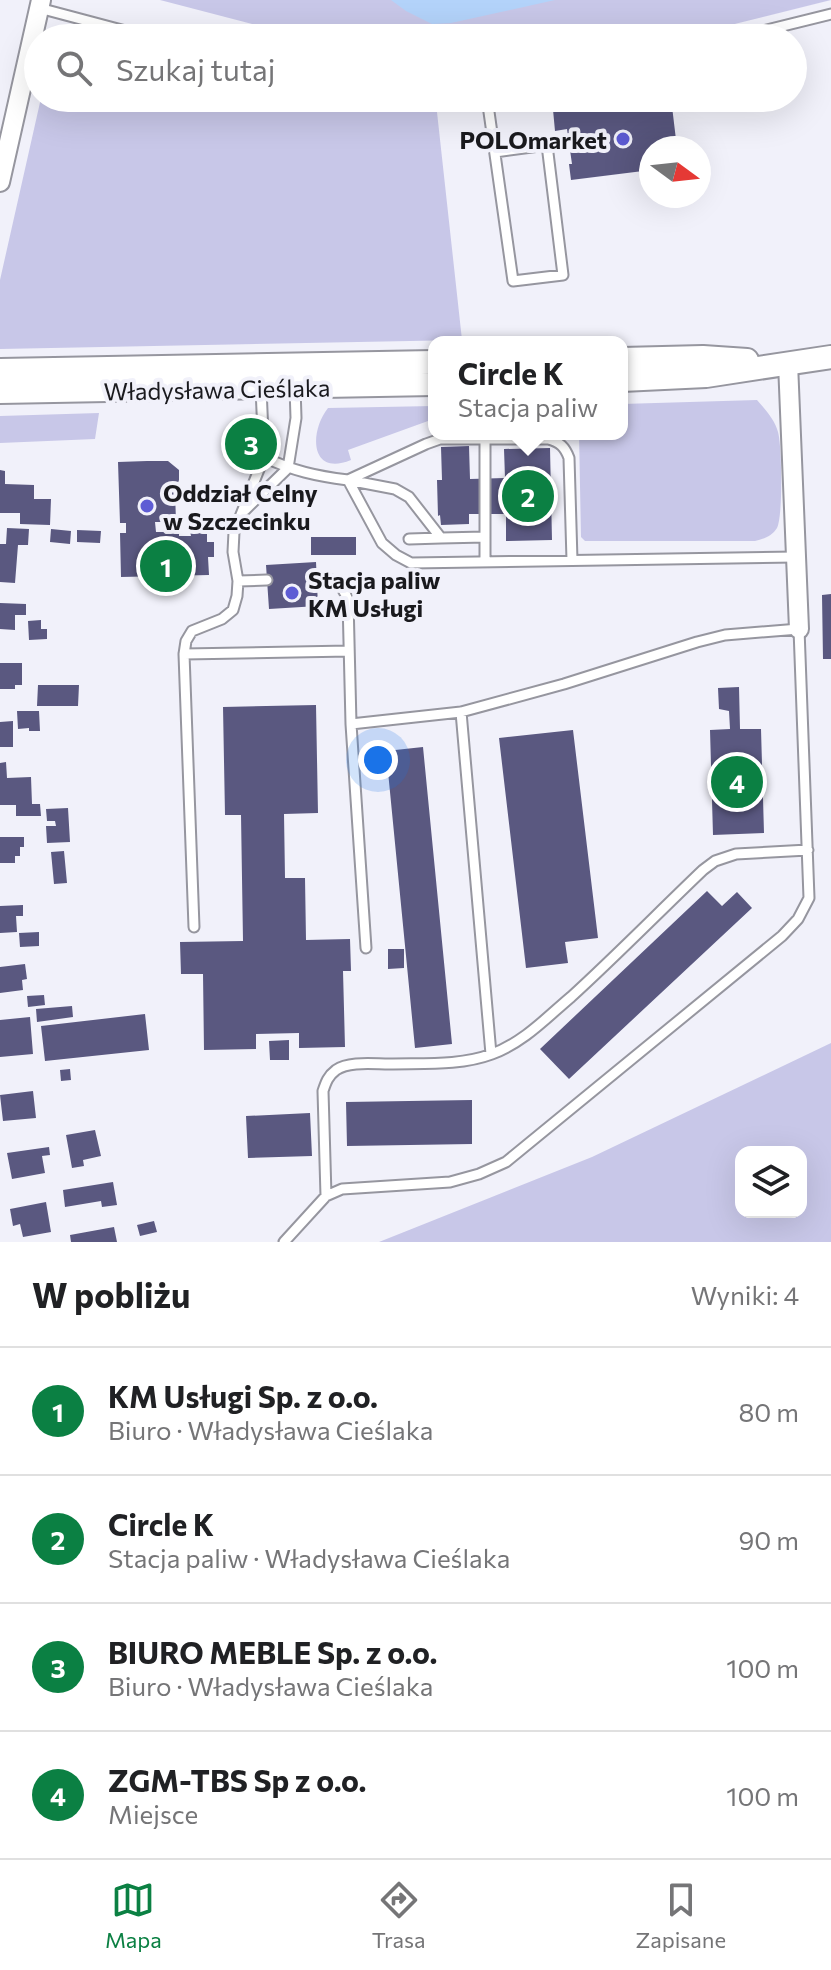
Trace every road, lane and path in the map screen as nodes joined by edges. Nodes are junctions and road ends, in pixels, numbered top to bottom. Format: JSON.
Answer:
{"nodes":[{"id":1,"x":40,"y":4,"type":"edge"},
{"id":2,"x":831,"y":14,"type":"edge"},
{"id":3,"x":36,"y":24,"type":"edge"},
{"id":4,"x":106,"y":24,"type":"edge"},
{"id":5,"x":791,"y":24,"type":"edge"},
{"id":6,"x":24,"y":75,"type":"edge"},
{"id":7,"x":489,"y":112,"type":"edge"},
{"id":8,"x":495,"y":152,"type":"junction"},
{"id":9,"x":0,"y":182,"type":"edge"},
{"id":10,"x":831,"y":357,"type":"edge"},
{"id":11,"x":628,"y":359,"type":"edge"},
{"id":12,"x":428,"y":363,"type":"edge"},
{"id":13,"x":788,"y":363,"type":"junction"},
{"id":14,"x":0,"y":370,"type":"edge"},
{"id":15,"x":261,"y":376,"type":"junction"},
{"id":16,"x":294,"y":376,"type":"junction"},
{"id":17,"x":628,"y":380,"type":"edge"},
{"id":18,"x":428,"y":384,"type":"edge"},
{"id":19,"x":0,"y":392,"type":"edge"},
{"id":20,"x":437,"y":440,"type":"edge"},
{"id":21,"x":485,"y":440,"type":"edge"},
{"id":22,"x":551,"y":440,"type":"edge"},
{"id":23,"x":264,"y":457,"type":"junction"},
{"id":24,"x":288,"y":468,"type":"junction"},
{"id":25,"x":348,"y":480,"type":"junction"},
{"id":26,"x":243,"y":512,"type":"junction"},
{"id":27,"x":485,"y":537,"type":"junction"},
{"id":28,"x":441,"y":538,"type":"junction"},
{"id":29,"x":409,"y":539,"type":"dead end"},
{"id":30,"x":795,"y":557,"type":"junction"},
{"id":31,"x":572,"y":560,"type":"junction"},
{"id":32,"x":485,"y":562,"type":"junction"},
{"id":33,"x":317,"y":578,"type":"dead end"},
{"id":34,"x":267,"y":580,"type":"dead end"},
{"id":35,"x":238,"y":581,"type":"junction"},
{"id":36,"x":799,"y":629,"type":"junction"},
{"id":37,"x":349,"y":651,"type":"junction"},
{"id":38,"x":184,"y":654,"type":"junction"},
{"id":39,"x":461,"y":712,"type":"junction"},
{"id":40,"x":351,"y":724,"type":"junction"},
{"id":41,"x":808,"y":850,"type":"junction"},
{"id":42,"x":194,"y":927,"type":"dead end"},
{"id":43,"x":366,"y":948,"type":"dead end"},
{"id":44,"x":491,"y":1054,"type":"junction"},
{"id":45,"x":326,"y":1196,"type":"junction"},
{"id":46,"x":284,"y":1242,"type":"edge"}],
"edges":[{"from":1,"to":3,"type":"street"},
{"from":1,"to":4,"type":"lane"},
{"from":2,"to":5,"type":"lane"},
{"from":6,"to":9,"type":"street"},
{"from":7,"to":8,"type":"lane"},
{"from":8,"to":8,"type":"lane"},
{"from":10,"to":13,"type":"street"},
{"from":11,"to":13,"type":"street"},
{"from":12,"to":16,"type":"street","name":"Władysława Cieślaka"},
{"from":13,"to":17,"type":"street"},
{"from":13,"to":30,"type":"street"},
{"from":14,"to":15,"type":"street","name":"Władysława Cieślaka"},
{"from":15,"to":16,"type":"street","name":"Władysława Cieślaka"},
{"from":15,"to":19,"type":"street","name":"Władysława Cieślaka"},
{"from":15,"to":23,"type":"lane"},
{"from":16,"to":18,"type":"street","name":"Władysława Cieślaka"},
{"from":16,"to":24,"type":"lane"},
{"from":20,"to":25,"type":"lane"},
{"from":21,"to":27,"type":"lane"},
{"from":22,"to":31,"type":"lane"},
{"from":23,"to":24,"type":"lane"},
{"from":23,"to":26,"type":"lane"},
{"from":24,"to":25,"type":"lane"},
{"from":24,"to":26,"type":"lane"},
{"from":25,"to":28,"type":"lane"},
{"from":25,"to":32,"type":"lane"},
{"from":26,"to":35,"type":"lane"},
{"from":27,"to":28,"type":"lane"},
{"from":27,"to":32,"type":"lane"},
{"from":28,"to":29,"type":"lane"},
{"from":30,"to":31,"type":"lane"},
{"from":30,"to":36,"type":"street"},
{"from":31,"to":32,"type":"lane"},
{"from":33,"to":37,"type":"lane"},
{"from":34,"to":35,"type":"lane"},
{"from":35,"to":38,"type":"lane"},
{"from":36,"to":39,"type":"lane"},
{"from":36,"to":41,"type":"lane"},
{"from":37,"to":38,"type":"lane"},
{"from":37,"to":40,"type":"lane"},
{"from":38,"to":42,"type":"lane"},
{"from":39,"to":40,"type":"lane"},
{"from":39,"to":44,"type":"lane"},
{"from":40,"to":43,"type":"lane"},
{"from":41,"to":44,"type":"lane"},
{"from":41,"to":45,"type":"lane"},
{"from":44,"to":45,"type":"lane"},
{"from":45,"to":46,"type":"lane"}]}
